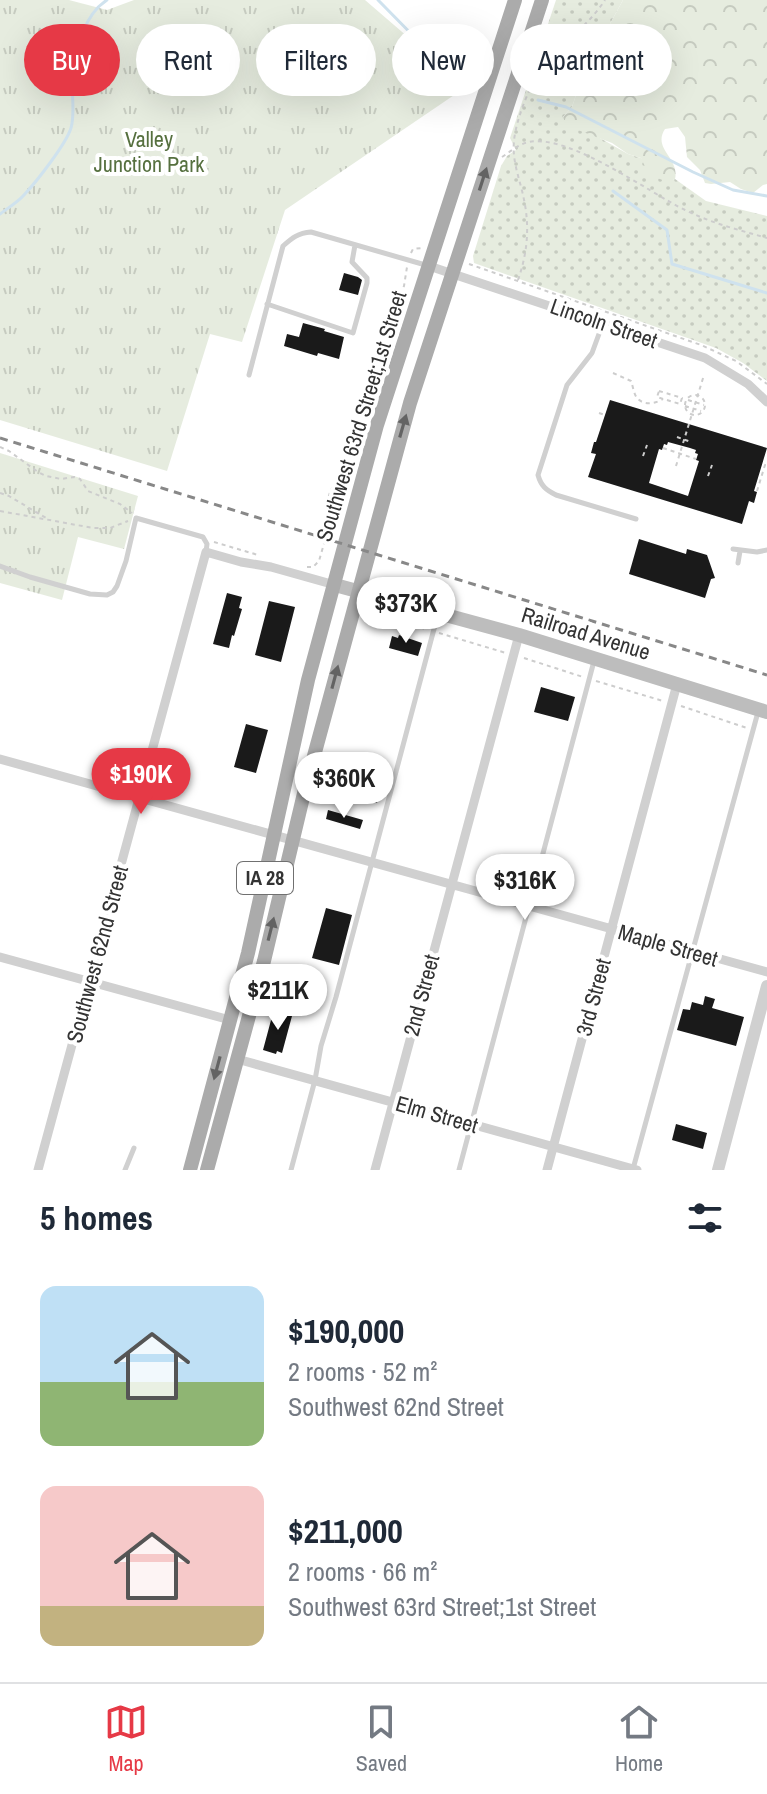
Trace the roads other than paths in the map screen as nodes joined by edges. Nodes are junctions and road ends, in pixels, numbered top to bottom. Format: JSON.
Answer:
{"nodes":[{"id":1,"x":515,"y":0,"type":"edge"},
{"id":2,"x":542,"y":0,"type":"edge"},
{"id":3,"x":355,"y":245,"type":"junction"},
{"id":4,"x":429,"y":266,"type":"junction"},
{"id":5,"x":453,"y":274,"type":"junction"},
{"id":6,"x":267,"y":304,"type":"junction"},
{"id":7,"x":603,"y":323,"type":"junction"},
{"id":8,"x":249,"y":375,"type":"dead end"},
{"id":9,"x":767,"y":402,"type":"edge"},
{"id":10,"x":636,"y":519,"type":"dead end"},
{"id":11,"x":767,"y":550,"type":"edge"},
{"id":12,"x":206,"y":552,"type":"junction"},
{"id":13,"x":738,"y":563,"type":"dead end"},
{"id":14,"x":0,"y":566,"type":"edge"},
{"id":15,"x":335,"y":585,"type":"junction"},
{"id":16,"x":358,"y":591,"type":"junction"},
{"id":17,"x":439,"y":613,"type":"junction"},
{"id":18,"x":519,"y":635,"type":"junction"},
{"id":19,"x":595,"y":659,"type":"junction"},
{"id":20,"x":677,"y":684,"type":"junction"},
{"id":21,"x":763,"y":710,"type":"edge"},
{"id":22,"x":0,"y":759,"type":"edge"},
{"id":23,"x":139,"y":798,"type":"junction"},
{"id":24,"x":275,"y":835,"type":"junction"},
{"id":25,"x":292,"y":840,"type":"junction"},
{"id":26,"x":373,"y":862,"type":"junction"},
{"id":27,"x":451,"y":884,"type":"junction"},
{"id":28,"x":529,"y":906,"type":"junction"},
{"id":29,"x":611,"y":929,"type":"junction"},
{"id":30,"x":691,"y":951,"type":"junction"},
{"id":31,"x":0,"y":957,"type":"edge"},
{"id":32,"x":767,"y":972,"type":"edge"},
{"id":33,"x":89,"y":982,"type":"junction"},
{"id":34,"x":767,"y":986,"type":"edge"},
{"id":35,"x":230,"y":1020,"type":"junction"},
{"id":36,"x":237,"y":1059,"type":"junction"},
{"id":37,"x":315,"y":1080,"type":"junction"},
{"id":38,"x":393,"y":1102,"type":"junction"},
{"id":39,"x":472,"y":1124,"type":"junction"},
{"id":40,"x":553,"y":1147,"type":"junction"},
{"id":41,"x":134,"y":1148,"type":"dead end"},
{"id":42,"x":38,"y":1170,"type":"edge"},
{"id":43,"x":125,"y":1170,"type":"edge"},
{"id":44,"x":190,"y":1170,"type":"edge"},
{"id":45,"x":207,"y":1170,"type":"edge"},
{"id":46,"x":291,"y":1170,"type":"edge"},
{"id":47,"x":375,"y":1170,"type":"edge"},
{"id":48,"x":459,"y":1170,"type":"edge"},
{"id":49,"x":547,"y":1170,"type":"edge"},
{"id":50,"x":634,"y":1170,"type":"edge"},
{"id":51,"x":718,"y":1170,"type":"edge"}],
"edges":[{"from":1,"to":4,"type":"main road","name":"Southwest 63rd Street;1st Street","number":"IA 28"},
{"from":5,"to":2,"type":"main road","name":"Southwest 63rd Street;1st Street","number":"IA 28","one_way":true},
{"from":3,"to":4,"type":"lane"},
{"from":3,"to":6,"type":"lane"},
{"from":3,"to":6,"type":"lane"},
{"from":4,"to":5,"type":"street","name":"Lincoln Street"},
{"from":4,"to":15,"type":"main road","name":"Southwest 63rd Street;1st Street","number":"IA 28"},
{"from":5,"to":7,"type":"street","name":"Lincoln Street"},
{"from":16,"to":5,"type":"main road","name":"Southwest 63rd Street;1st Street","number":"IA 28","one_way":true},
{"from":6,"to":8,"type":"lane"},
{"from":7,"to":9,"type":"street","name":"Lincoln Street"},
{"from":7,"to":10,"type":"lane"},
{"from":11,"to":13,"type":"lane"},
{"from":12,"to":14,"type":"lane"},
{"from":12,"to":15,"type":"street","name":"Railroad Avenue"},
{"from":12,"to":23,"type":"street","name":"Southwest 62nd Street"},
{"from":15,"to":16,"type":"main road","name":"Railroad Avenue"},
{"from":15,"to":24,"type":"main road","name":"Southwest 63rd Street;1st Street","number":"IA 28"},
{"from":16,"to":17,"type":"main road","name":"Railroad Avenue"},
{"from":25,"to":16,"type":"main road","name":"Southwest 63rd Street;1st Street","number":"IA 28","one_way":true},
{"from":17,"to":18,"type":"main road","name":"Railroad Avenue"},
{"from":17,"to":26,"type":"lane"},
{"from":18,"to":19,"type":"main road","name":"Railroad Avenue"},
{"from":18,"to":27,"type":"street","name":"2nd Street"},
{"from":19,"to":20,"type":"main road","name":"Railroad Avenue"},
{"from":19,"to":28,"type":"lane"},
{"from":20,"to":21,"type":"main road","name":"Railroad Avenue"},
{"from":20,"to":29,"type":"street","name":"3rd Street"},
{"from":21,"to":30,"type":"lane"},
{"from":22,"to":23,"type":"street","name":"Maple Street"},
{"from":23,"to":24,"type":"street","name":"Maple Street"},
{"from":23,"to":33,"type":"street","name":"Southwest 62nd Street"},
{"from":24,"to":25,"type":"street","name":"Maple Street"},
{"from":24,"to":35,"type":"main road","name":"Southwest 63rd Street;1st Street","number":"IA 28"},
{"from":25,"to":26,"type":"street","name":"Maple Street"},
{"from":36,"to":25,"type":"main road","name":"Southwest 63rd Street;1st Street","number":"IA 28","one_way":true},
{"from":26,"to":27,"type":"street","name":"Maple Street"},
{"from":26,"to":37,"type":"lane"},
{"from":27,"to":28,"type":"street","name":"Maple Street"},
{"from":27,"to":38,"type":"street","name":"2nd Street"},
{"from":28,"to":29,"type":"street","name":"Maple Street"},
{"from":28,"to":39,"type":"lane"},
{"from":29,"to":30,"type":"street","name":"Maple Street"},
{"from":29,"to":40,"type":"street","name":"3rd Street"},
{"from":30,"to":32,"type":"street","name":"Maple Street"},
{"from":30,"to":50,"type":"lane"},
{"from":31,"to":33,"type":"street"},
{"from":33,"to":35,"type":"street"},
{"from":33,"to":42,"type":"street","name":"Southwest 62nd Street"},
{"from":34,"to":51,"type":"street"},
{"from":35,"to":44,"type":"main road","name":"Southwest 63rd Street;1st Street","number":"IA 28","one_way":true},
{"from":36,"to":37,"type":"street","name":"Elm Street"},
{"from":36,"to":45,"type":"main road","name":"Southwest 63rd Street;1st Street","number":"IA 28"},
{"from":37,"to":38,"type":"street","name":"Elm Street"},
{"from":37,"to":46,"type":"lane"},
{"from":38,"to":39,"type":"street","name":"Elm Street"},
{"from":38,"to":47,"type":"street","name":"2nd Street"},
{"from":39,"to":40,"type":"street","name":"Elm Street"},
{"from":39,"to":48,"type":"lane"},
{"from":40,"to":49,"type":"street","name":"3rd Street"},
{"from":40,"to":50,"type":"street","name":"Elm Street"},
{"from":41,"to":43,"type":"lane"}]}
